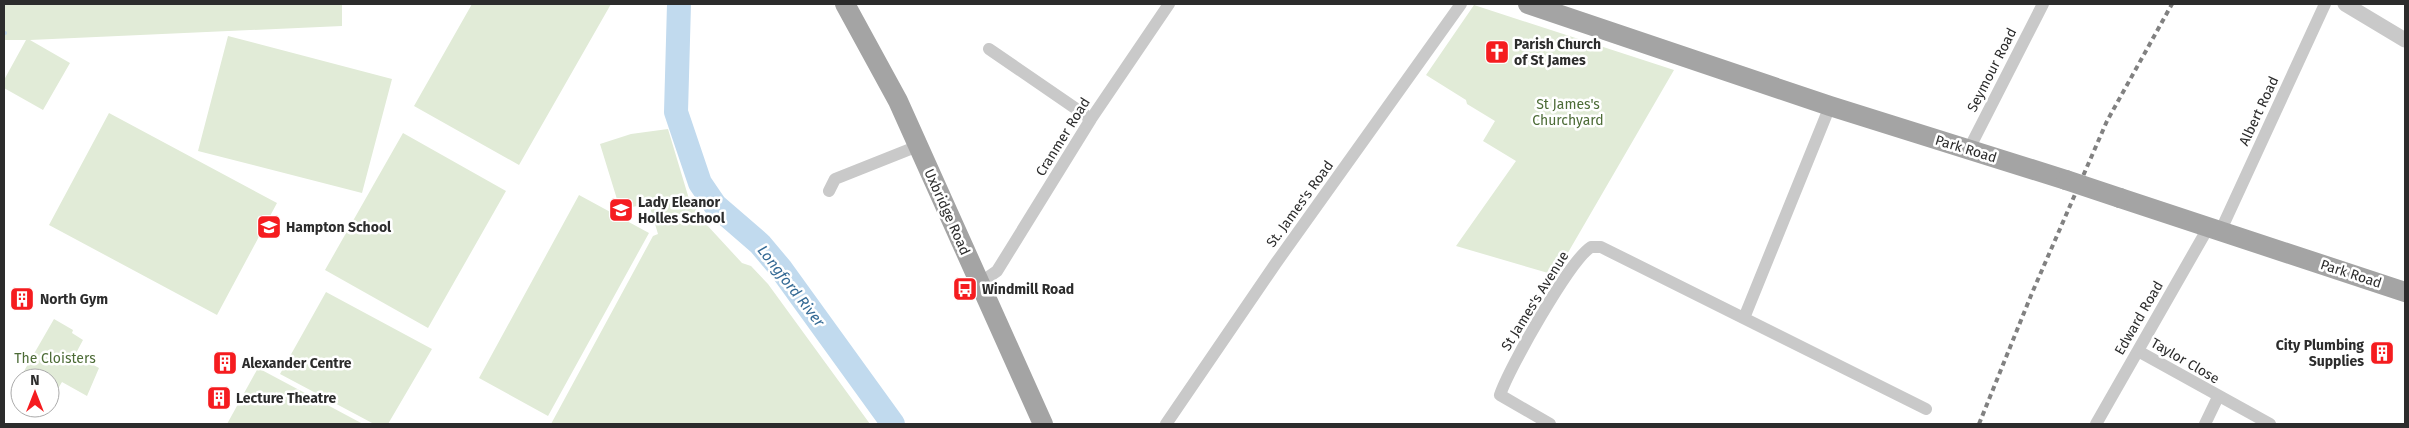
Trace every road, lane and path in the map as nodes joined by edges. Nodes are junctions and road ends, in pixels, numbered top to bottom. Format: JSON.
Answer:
{"nodes":[{"id":1,"x":845,"y":4,"type":"edge"},
{"id":2,"x":1169,"y":4,"type":"edge"},
{"id":3,"x":1460,"y":4,"type":"edge"},
{"id":4,"x":1528,"y":4,"type":"edge"},
{"id":5,"x":2042,"y":4,"type":"edge"},
{"id":6,"x":2325,"y":4,"type":"edge"},
{"id":7,"x":2345,"y":4,"type":"edge"},
{"id":8,"x":2405,"y":40,"type":"edge"},
{"id":9,"x":989,"y":49,"type":"dead end"},
{"id":10,"x":1830,"y":106,"type":"junction"},
{"id":11,"x":1091,"y":119,"type":"junction"},
{"id":12,"x":918,"y":146,"type":"junction"},
{"id":13,"x":1969,"y":149,"type":"junction"},
{"id":14,"x":830,"y":192,"type":"dead end"},
{"id":15,"x":2214,"y":230,"type":"junction"},
{"id":16,"x":980,"y":283,"type":"junction"},
{"id":17,"x":2405,"y":292,"type":"edge"},
{"id":18,"x":1744,"y":318,"type":"junction"},
{"id":19,"x":2138,"y":351,"type":"junction"},
{"id":20,"x":2218,"y":397,"type":"junction"},
{"id":21,"x":1926,"y":409,"type":"dead end"},
{"id":22,"x":1043,"y":424,"type":"edge"},
{"id":23,"x":1166,"y":424,"type":"edge"},
{"id":24,"x":1550,"y":424,"type":"edge"},
{"id":25,"x":2096,"y":424,"type":"edge"},
{"id":26,"x":2205,"y":424,"type":"edge"},
{"id":27,"x":2270,"y":424,"type":"edge"}],
"edges":[{"from":1,"to":12,"type":"main road","name":"Uxbridge Road"},
{"from":2,"to":11,"type":"street","name":"Cranmer Road"},
{"from":3,"to":23,"type":"street","name":"St. James's Road"},
{"from":4,"to":10,"type":"main road","name":"Park Road"},
{"from":5,"to":13,"type":"street","name":"Seymour Road"},
{"from":6,"to":15,"type":"street","name":"Albert Road"},
{"from":7,"to":8,"type":"street"},
{"from":9,"to":11,"type":"street"},
{"from":10,"to":13,"type":"main road","name":"Park Road"},
{"from":10,"to":18,"type":"street"},
{"from":11,"to":16,"type":"street","name":"Cranmer Road"},
{"from":12,"to":14,"type":"street"},
{"from":12,"to":16,"type":"main road","name":"Uxbridge Road"},
{"from":13,"to":15,"type":"main road","name":"Park Road","bridge":true},
{"from":15,"to":17,"type":"main road","name":"Park Road"},
{"from":15,"to":19,"type":"street","name":"Edward Road"},
{"from":16,"to":22,"type":"main road","name":"Uxbridge Road"},
{"from":18,"to":21,"type":"street","name":"St James's Avenue"},
{"from":18,"to":24,"type":"street","name":"St James's Avenue"},
{"from":19,"to":20,"type":"street","name":"Taylor Close"},
{"from":19,"to":25,"type":"street","name":"Edward Road"},
{"from":20,"to":26,"type":"street","name":"Taylor Close"},
{"from":20,"to":27,"type":"street","name":"Taylor Close"}]}
